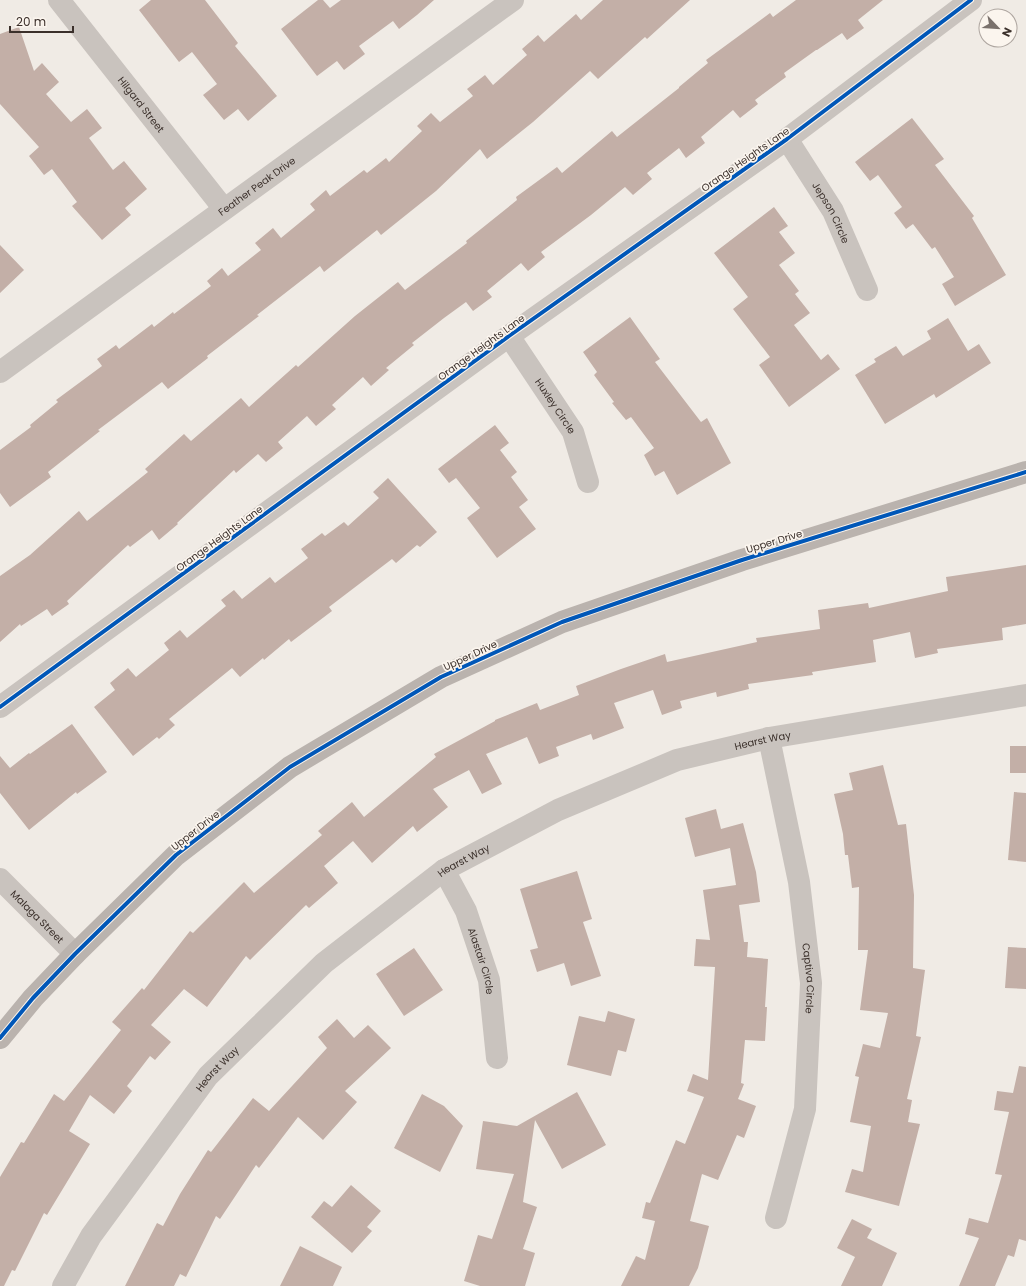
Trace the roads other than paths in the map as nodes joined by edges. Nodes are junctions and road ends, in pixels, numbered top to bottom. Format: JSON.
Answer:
{"nodes":[{"id":1,"x":59,"y":0,"type":"edge"},
{"id":2,"x":513,"y":0,"type":"edge"},
{"id":3,"x":971,"y":0,"type":"edge"},
{"id":4,"x":787,"y":139,"type":"junction"},
{"id":5,"x":224,"y":209,"type":"junction"},
{"id":6,"x":867,"y":290,"type":"dead end"},
{"id":7,"x":509,"y":336,"type":"junction"},
{"id":8,"x":0,"y":372,"type":"edge"},
{"id":9,"x":1026,"y":472,"type":"edge"},
{"id":10,"x":588,"y":482,"type":"dead end"},
{"id":11,"x":1026,"y":695,"type":"edge"},
{"id":12,"x":0,"y":707,"type":"edge"},
{"id":13,"x":769,"y":738,"type":"junction"},
{"id":14,"x":444,"y":870,"type":"junction"},
{"id":15,"x":0,"y":879,"type":"edge"},
{"id":16,"x":75,"y":954,"type":"junction"},
{"id":17,"x":0,"y":1038,"type":"edge"},
{"id":18,"x":496,"y":1058,"type":"dead end"},
{"id":19,"x":776,"y":1218,"type":"dead end"},
{"id":20,"x":63,"y":1286,"type":"edge"}],
"edges":[{"from":1,"to":5,"type":"street","name":"Hilgard Street"},
{"from":2,"to":5,"type":"street","name":"Feather Peak Drive"},
{"from":3,"to":4,"type":"street","name":"Orange Heights Lane"},
{"from":4,"to":6,"type":"street","name":"Jepson Circle"},
{"from":4,"to":7,"type":"street","name":"Orange Heights Lane"},
{"from":5,"to":8,"type":"street","name":"Feather Peak Drive"},
{"from":7,"to":10,"type":"street","name":"Huxley Circle"},
{"from":7,"to":12,"type":"street","name":"Orange Heights Lane"},
{"from":9,"to":16,"type":"main road","name":"Upper Drive"},
{"from":11,"to":13,"type":"street","name":"Hearst Way"},
{"from":13,"to":14,"type":"street","name":"Hearst Way"},
{"from":13,"to":19,"type":"street","name":"Captiva Circle"},
{"from":14,"to":18,"type":"street","name":"Alastair Circle"},
{"from":14,"to":20,"type":"street","name":"Hearst Way"},
{"from":15,"to":16,"type":"street","name":"Malaga Street"},
{"from":16,"to":17,"type":"main road","name":"Upper Drive"}]}
